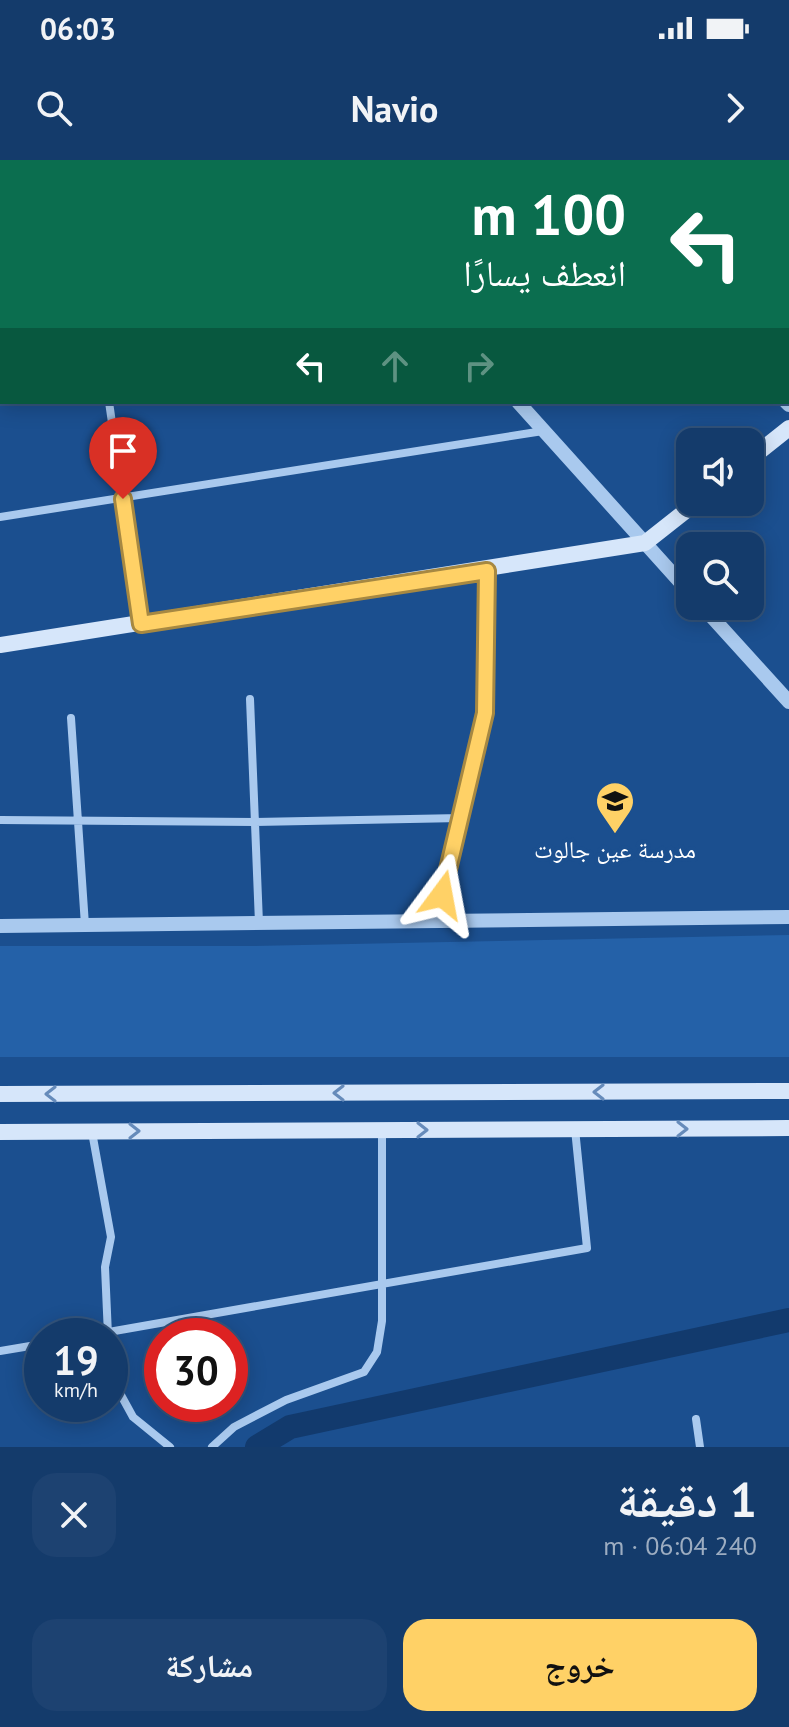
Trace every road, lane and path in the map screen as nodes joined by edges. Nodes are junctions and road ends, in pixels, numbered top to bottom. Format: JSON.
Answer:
{"nodes":[{"id":1,"x":109,"y":404,"type":"edge"},
{"id":2,"x":520,"y":404,"type":"edge"},
{"id":3,"x":789,"y":428,"type":"edge"},
{"id":4,"x":544,"y":431,"type":"junction"},
{"id":5,"x":764,"y":448,"type":"edge"},
{"id":6,"x":123,"y":499,"type":"junction"},
{"id":7,"x":679,"y":516,"type":"edge"},
{"id":8,"x":0,"y":517,"type":"edge"},
{"id":9,"x":645,"y":543,"type":"junction"},
{"id":10,"x":487,"y":571,"type":"junction"},
{"id":11,"x":676,"y":577,"type":"edge"},
{"id":12,"x":715,"y":620,"type":"edge"},
{"id":13,"x":141,"y":624,"type":"junction"},
{"id":14,"x":0,"y":645,"type":"edge"},
{"id":15,"x":250,"y":699,"type":"dead end"},
{"id":16,"x":789,"y":702,"type":"edge"},
{"id":17,"x":71,"y":718,"type":"dead end"},
{"id":18,"x":78,"y":818,"type":"junction"},
{"id":19,"x":461,"y":818,"type":"junction"},
{"id":20,"x":0,"y":820,"type":"edge"},
{"id":21,"x":255,"y":822,"type":"junction"},
{"id":22,"x":789,"y":917,"type":"edge"},
{"id":23,"x":436,"y":921,"type":"junction"},
{"id":24,"x":259,"y":923,"type":"junction"},
{"id":25,"x":85,"y":925,"type":"junction"},
{"id":26,"x":0,"y":926,"type":"edge"},
{"id":27,"x":789,"y":1091,"type":"edge"},
{"id":28,"x":0,"y":1094,"type":"edge"},
{"id":29,"x":789,"y":1128,"type":"edge"},
{"id":30,"x":575,"y":1129,"type":"junction"},
{"id":31,"x":382,"y":1130,"type":"junction"},
{"id":32,"x":92,"y":1131,"type":"junction"},
{"id":33,"x":0,"y":1132,"type":"edge"},
{"id":34,"x":383,"y":1284,"type":"junction"},
{"id":35,"x":107,"y":1318,"type":"edge"},
{"id":36,"x":128,"y":1330,"type":"edge"},
{"id":37,"x":24,"y":1347,"type":"edge"},
{"id":38,"x":0,"y":1351,"type":"edge"},
{"id":39,"x":128,"y":1408,"type":"edge"},
{"id":40,"x":696,"y":1419,"type":"dead end"},
{"id":41,"x":170,"y":1447,"type":"edge"},
{"id":42,"x":212,"y":1447,"type":"edge"},
{"id":43,"x":700,"y":1447,"type":"edge"}],
"edges":[{"from":1,"to":6,"type":"street"},
{"from":2,"to":4,"type":"street"},
{"from":3,"to":5,"type":"main road"},
{"from":4,"to":6,"type":"street"},
{"from":4,"to":9,"type":"street"},
{"from":6,"to":8,"type":"street"},
{"from":6,"to":13,"type":"street"},
{"from":7,"to":9,"type":"main road"},
{"from":9,"to":10,"type":"main road"},
{"from":9,"to":11,"type":"street"},
{"from":10,"to":13,"type":"main road"},
{"from":10,"to":19,"type":"street"},
{"from":12,"to":16,"type":"street"},
{"from":13,"to":14,"type":"main road"},
{"from":15,"to":21,"type":"street"},
{"from":17,"to":18,"type":"street"},
{"from":18,"to":20,"type":"street"},
{"from":18,"to":21,"type":"street"},
{"from":18,"to":25,"type":"street"},
{"from":19,"to":21,"type":"street"},
{"from":19,"to":23,"type":"street"},
{"from":21,"to":24,"type":"street"},
{"from":22,"to":23,"type":"street"},
{"from":23,"to":24,"type":"street"},
{"from":24,"to":25,"type":"street"},
{"from":25,"to":26,"type":"street"},
{"from":27,"to":28,"type":"main road","one_way":true},
{"from":30,"to":29,"type":"main road","one_way":true},
{"from":31,"to":30,"type":"main road","one_way":true},
{"from":30,"to":34,"type":"street"},
{"from":32,"to":31,"type":"main road","one_way":true},
{"from":31,"to":34,"type":"street"},
{"from":32,"to":33,"type":"main road"},
{"from":32,"to":35,"type":"street"},
{"from":34,"to":36,"type":"street"},
{"from":34,"to":42,"type":"street"},
{"from":37,"to":38,"type":"street"},
{"from":39,"to":41,"type":"street"},
{"from":40,"to":43,"type":"street"}]}
